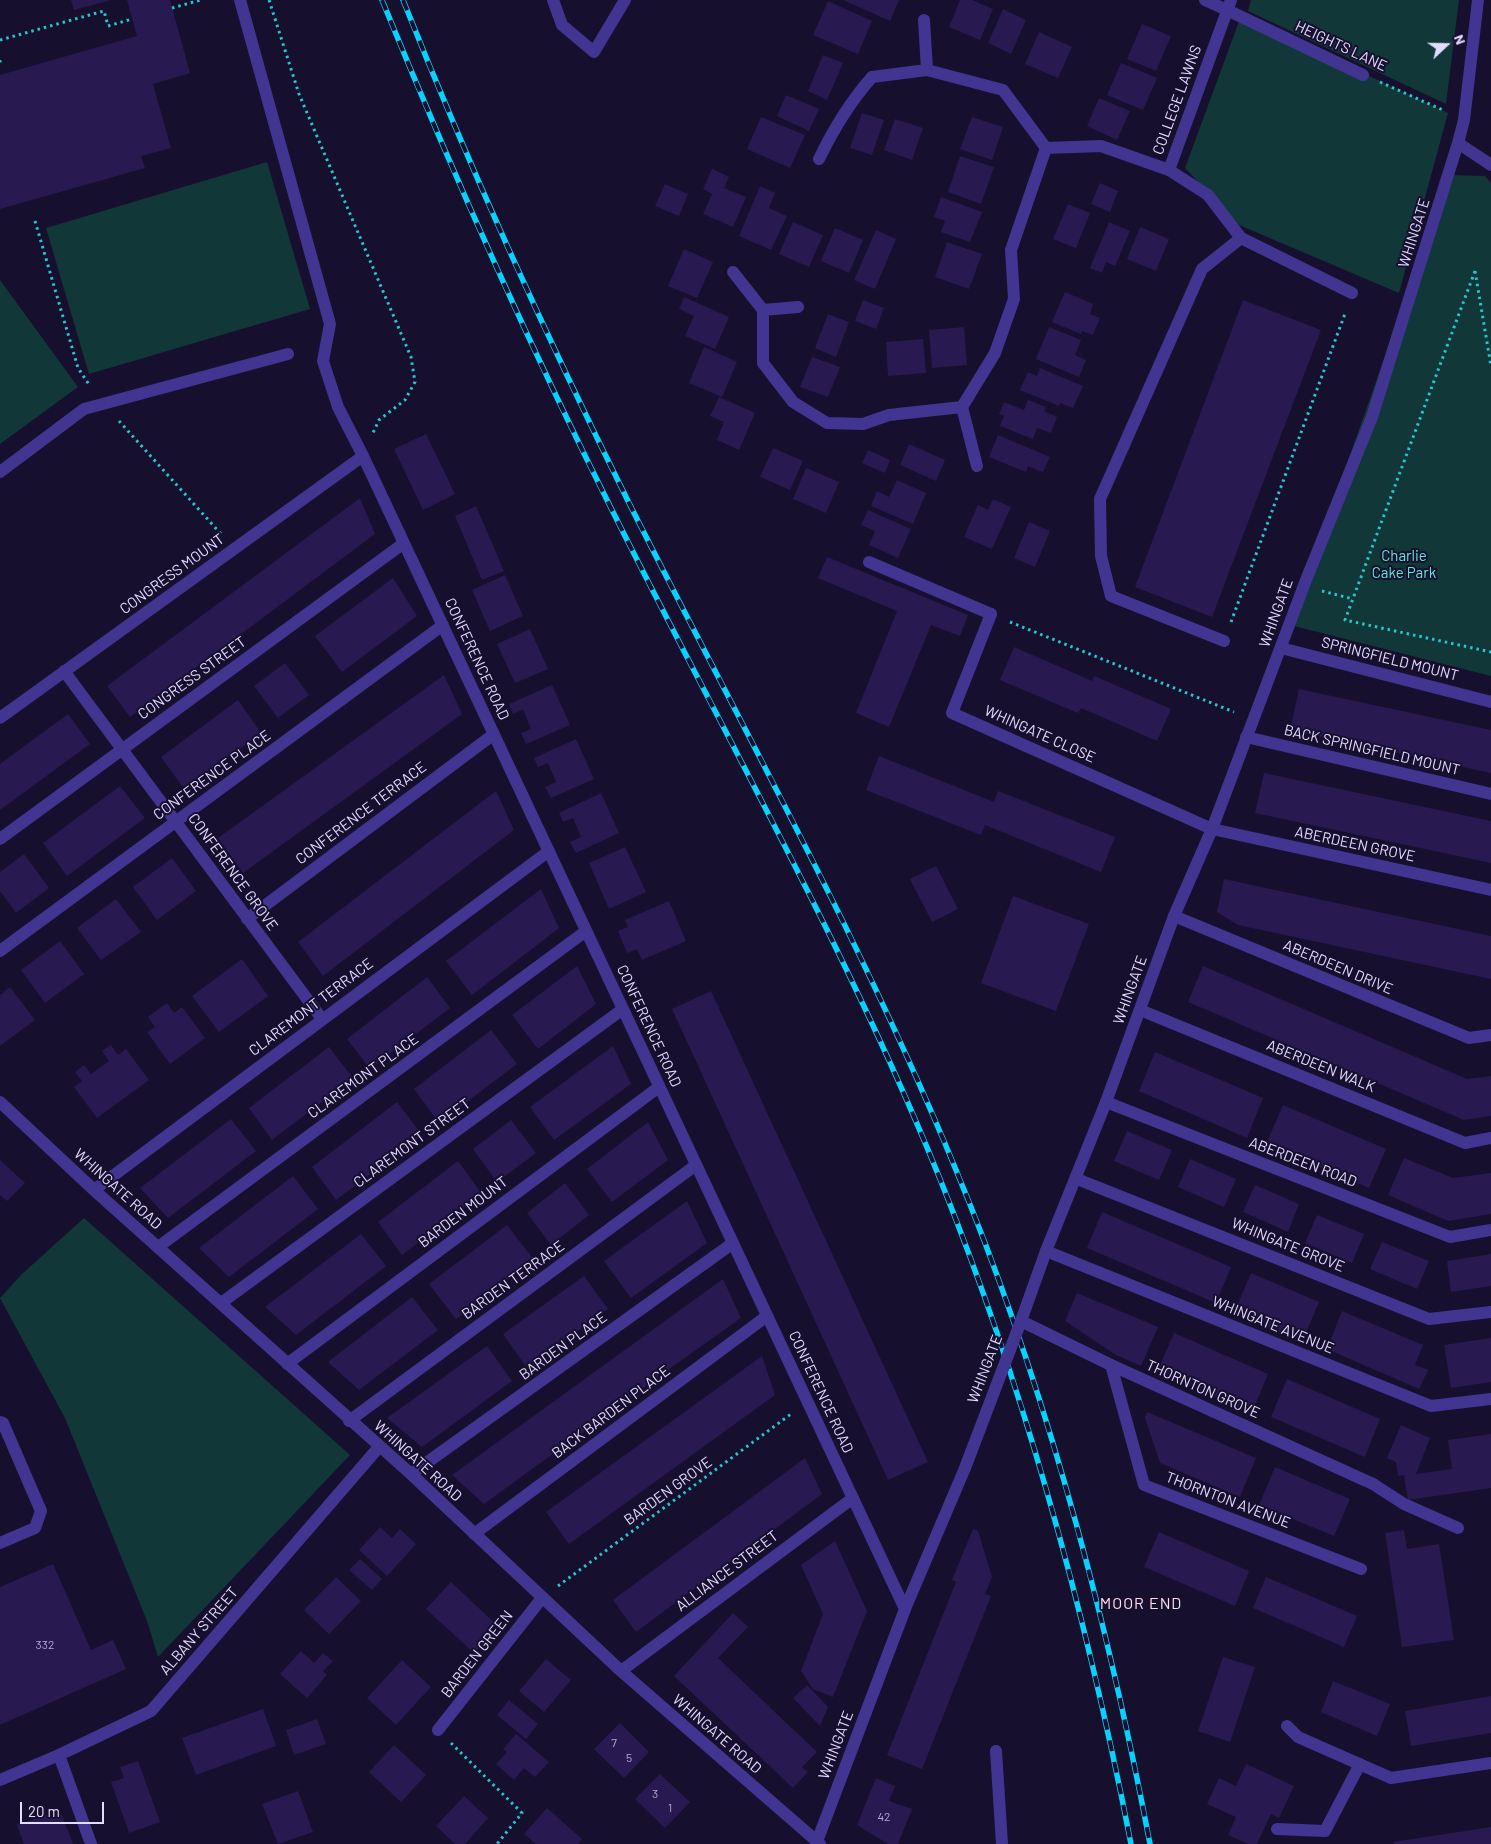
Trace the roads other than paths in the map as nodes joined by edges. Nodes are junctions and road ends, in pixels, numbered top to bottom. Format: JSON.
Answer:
{"nodes":[{"id":1,"x":240,"y":0,"type":"edge"},
{"id":2,"x":553,"y":0,"type":"edge"},
{"id":3,"x":625,"y":0,"type":"edge"},
{"id":4,"x":1205,"y":0,"type":"edge"},
{"id":5,"x":1478,"y":0,"type":"edge"},
{"id":6,"x":1229,"y":5,"type":"edge"},
{"id":7,"x":924,"y":20,"type":"dead end"},
{"id":8,"x":927,"y":70,"type":"junction"},
{"id":9,"x":1364,"y":75,"type":"road end"},
{"id":10,"x":1458,"y":142,"type":"junction"},
{"id":11,"x":1046,"y":148,"type":"junction"},
{"id":12,"x":819,"y":159,"type":"dead end"},
{"id":13,"x":1491,"y":165,"type":"edge"},
{"id":14,"x":1169,"y":170,"type":"junction"},
{"id":15,"x":1241,"y":238,"type":"junction"},
{"id":16,"x":733,"y":272,"type":"dead end"},
{"id":17,"x":1352,"y":293,"type":"road end"},
{"id":18,"x":798,"y":307,"type":"dead end"},
{"id":19,"x":763,"y":310,"type":"junction"},
{"id":20,"x":288,"y":354,"type":"dead end"},
{"id":21,"x":962,"y":407,"type":"junction"},
{"id":22,"x":363,"y":456,"type":"junction"},
{"id":23,"x":977,"y":466,"type":"dead end"},
{"id":24,"x":0,"y":472,"type":"edge"},
{"id":25,"x":404,"y":543,"type":"junction"},
{"id":26,"x":869,"y":562,"type":"dead end"},
{"id":27,"x":443,"y":625,"type":"junction"},
{"id":28,"x":1224,"y":641,"type":"road end"},
{"id":29,"x":1280,"y":648,"type":"junction"},
{"id":30,"x":64,"y":671,"type":"junction"},
{"id":31,"x":1491,"y":702,"type":"edge"},
{"id":32,"x":0,"y":718,"type":"edge"},
{"id":33,"x":494,"y":734,"type":"junction"},
{"id":34,"x":1246,"y":737,"type":"junction"},
{"id":35,"x":122,"y":750,"type":"junction"},
{"id":36,"x":1491,"y":794,"type":"edge"},
{"id":37,"x":175,"y":822,"type":"junction"},
{"id":38,"x":1212,"y":829,"type":"junction"},
{"id":39,"x":0,"y":839,"type":"edge"},
{"id":40,"x":549,"y":851,"type":"junction"},
{"id":41,"x":1491,"y":890,"type":"edge"},
{"id":42,"x":1174,"y":916,"type":"junction"},
{"id":43,"x":247,"y":919,"type":"junction"},
{"id":44,"x":586,"y":932,"type":"junction"},
{"id":45,"x":0,"y":951,"type":"edge"},
{"id":46,"x":623,"y":1009,"type":"junction"},
{"id":47,"x":1140,"y":1010,"type":"junction"},
{"id":48,"x":322,"y":1019,"type":"junction"},
{"id":49,"x":1491,"y":1035,"type":"edge"},
{"id":50,"x":659,"y":1087,"type":"junction"},
{"id":51,"x":0,"y":1102,"type":"edge"},
{"id":52,"x":1106,"y":1102,"type":"junction"},
{"id":53,"x":1491,"y":1138,"type":"edge"},
{"id":54,"x":696,"y":1165,"type":"junction"},
{"id":55,"x":1077,"y":1179,"type":"junction"},
{"id":56,"x":94,"y":1190,"type":"junction"},
{"id":57,"x":1491,"y":1230,"type":"edge"},
{"id":58,"x":733,"y":1243,"type":"junction"},
{"id":59,"x":158,"y":1247,"type":"junction"},
{"id":60,"x":1046,"y":1251,"type":"junction"},
{"id":61,"x":221,"y":1303,"type":"junction"},
{"id":62,"x":1491,"y":1312,"type":"edge"},
{"id":63,"x":767,"y":1316,"type":"junction"},
{"id":64,"x":1020,"y":1321,"type":"junction"},
{"id":65,"x":287,"y":1364,"type":"junction"},
{"id":66,"x":1111,"y":1365,"type":"junction"},
{"id":67,"x":1491,"y":1399,"type":"edge"},
{"id":68,"x":349,"y":1420,"type":"junction"},
{"id":69,"x":0,"y":1422,"type":"edge"},
{"id":70,"x":379,"y":1447,"type":"junction"},
{"id":71,"x":411,"y":1474,"type":"junction"},
{"id":72,"x":853,"y":1498,"type":"junction"},
{"id":73,"x":1458,"y":1528,"type":"dead end"},
{"id":74,"x":474,"y":1534,"type":"junction"},
{"id":75,"x":0,"y":1543,"type":"edge"},
{"id":76,"x":1361,"y":1569,"type":"dead end"},
{"id":77,"x":542,"y":1598,"type":"junction"},
{"id":78,"x":905,"y":1609,"type":"junction"},
{"id":79,"x":621,"y":1671,"type":"junction"},
{"id":80,"x":1287,"y":1726,"type":"dead end"},
{"id":81,"x":438,"y":1730,"type":"road end"},
{"id":82,"x":996,"y":1750,"type":"dead end"},
{"id":83,"x":58,"y":1755,"type":"junction"},
{"id":84,"x":1491,"y":1763,"type":"edge"},
{"id":85,"x":1360,"y":1764,"type":"junction"},
{"id":86,"x":0,"y":1780,"type":"edge"},
{"id":87,"x":1277,"y":1829,"type":"dead end"},
{"id":88,"x":91,"y":1844,"type":"edge"},
{"id":89,"x":817,"y":1844,"type":"edge"},
{"id":90,"x":1002,"y":1844,"type":"edge"}],
"edges":[{"from":1,"to":22,"type":"street","name":"CONFERENCE ROAD"},
{"from":2,"to":3,"type":"street"},
{"from":4,"to":6,"type":"street","name":"HEIGHTS LANE"},
{"from":5,"to":10,"type":"street","name":"WHINGATE"},
{"from":6,"to":9,"type":"street","name":"HEIGHTS LANE"},
{"from":6,"to":14,"type":"street","name":"COLLEGE LAWNS"},
{"from":7,"to":8,"type":"street"},
{"from":8,"to":11,"type":"street"},
{"from":8,"to":12,"type":"street"},
{"from":10,"to":13,"type":"street"},
{"from":10,"to":29,"type":"street","name":"WHINGATE"},
{"from":11,"to":14,"type":"street","name":"COLLEGE LAWNS"},
{"from":11,"to":21,"type":"street"},
{"from":14,"to":15,"type":"street"},
{"from":15,"to":17,"type":"street"},
{"from":15,"to":28,"type":"street"},
{"from":16,"to":19,"type":"street"},
{"from":18,"to":19,"type":"street"},
{"from":19,"to":21,"type":"street"},
{"from":20,"to":24,"type":"street"},
{"from":21,"to":23,"type":"street"},
{"from":22,"to":25,"type":"street","name":"CONFERENCE ROAD"},
{"from":22,"to":30,"type":"street","name":"CONGRESS MOUNT"},
{"from":25,"to":27,"type":"street","name":"CONFERENCE ROAD"},
{"from":25,"to":35,"type":"street","name":"CONGRESS STREET"},
{"from":26,"to":38,"type":"street","name":"WHINGATE CLOSE"},
{"from":27,"to":33,"type":"street","name":"CONFERENCE ROAD"},
{"from":27,"to":37,"type":"street","name":"CONFERENCE PLACE"},
{"from":29,"to":31,"type":"street","name":"SPRINGFIELD MOUNT"},
{"from":29,"to":34,"type":"street","name":"WHINGATE"},
{"from":30,"to":32,"type":"street","name":"CONGRESS MOUNT"},
{"from":30,"to":35,"type":"street","name":"CONFERENCE GROVE"},
{"from":33,"to":40,"type":"street","name":"CONFERENCE ROAD"},
{"from":33,"to":43,"type":"street","name":"CONFERENCE TERRACE"},
{"from":34,"to":36,"type":"street","name":"BACK SPRINGFIELD MOUNT"},
{"from":34,"to":38,"type":"street","name":"WHINGATE"},
{"from":35,"to":37,"type":"street","name":"CONFERENCE GROVE"},
{"from":35,"to":39,"type":"street","name":"CONGRESS STREET"},
{"from":37,"to":43,"type":"street","name":"CONFERENCE GROVE"},
{"from":37,"to":45,"type":"street","name":"CONFERENCE PLACE"},
{"from":38,"to":41,"type":"street","name":"ABERDEEN GROVE"},
{"from":38,"to":42,"type":"street","name":"WHINGATE"},
{"from":40,"to":44,"type":"street","name":"CONFERENCE ROAD"},
{"from":40,"to":48,"type":"street","name":"CLAREMONT TERRACE"},
{"from":42,"to":47,"type":"street","name":"WHINGATE"},
{"from":42,"to":49,"type":"street","name":"ABERDEEN DRIVE"},
{"from":43,"to":48,"type":"street","name":"CONFERENCE GROVE"},
{"from":44,"to":46,"type":"street","name":"CONFERENCE ROAD"},
{"from":44,"to":59,"type":"street","name":"CLAREMONT PLACE"},
{"from":46,"to":50,"type":"street","name":"CONFERENCE ROAD"},
{"from":46,"to":61,"type":"street","name":"CLAREMONT STREET"},
{"from":47,"to":52,"type":"street","name":"WHINGATE"},
{"from":47,"to":53,"type":"street","name":"ABERDEEN WALK"},
{"from":48,"to":56,"type":"street","name":"CLAREMONT TERRACE"},
{"from":50,"to":54,"type":"street","name":"CONFERENCE ROAD"},
{"from":50,"to":65,"type":"street","name":"BARDEN MOUNT"},
{"from":51,"to":56,"type":"street","name":"WHINGATE ROAD"},
{"from":52,"to":55,"type":"street","name":"WHINGATE"},
{"from":52,"to":57,"type":"street","name":"ABERDEEN ROAD"},
{"from":54,"to":58,"type":"street","name":"CONFERENCE ROAD"},
{"from":54,"to":68,"type":"street","name":"BARDEN TERRACE"},
{"from":55,"to":60,"type":"street","name":"WHINGATE"},
{"from":55,"to":62,"type":"street","name":"WHINGATE GROVE"},
{"from":56,"to":59,"type":"street","name":"WHINGATE ROAD"},
{"from":58,"to":63,"type":"street","name":"CONFERENCE ROAD"},
{"from":58,"to":71,"type":"street","name":"BARDEN PLACE"},
{"from":59,"to":61,"type":"street","name":"WHINGATE ROAD"},
{"from":60,"to":64,"type":"street","name":"WHINGATE"},
{"from":60,"to":67,"type":"street","name":"WHINGATE AVENUE"},
{"from":61,"to":65,"type":"street","name":"WHINGATE ROAD"},
{"from":63,"to":72,"type":"street","name":"CONFERENCE ROAD"},
{"from":63,"to":74,"type":"street","name":"BACK BARDEN PLACE"},
{"from":64,"to":66,"type":"street","name":"THORNTON GROVE"},
{"from":64,"to":78,"type":"street","name":"WHINGATE","bridge":true},
{"from":65,"to":68,"type":"street","name":"WHINGATE ROAD"},
{"from":66,"to":73,"type":"street","name":"THORNTON GROVE"},
{"from":66,"to":76,"type":"street","name":"THORNTON AVENUE"},
{"from":68,"to":70,"type":"street","name":"WHINGATE ROAD"},
{"from":69,"to":75,"type":"street"},
{"from":70,"to":71,"type":"street","name":"WHINGATE ROAD"},
{"from":70,"to":83,"type":"street","name":"ALBANY STREET"},
{"from":71,"to":74,"type":"street","name":"WHINGATE ROAD"},
{"from":72,"to":78,"type":"street","name":"CONFERENCE ROAD"},
{"from":72,"to":79,"type":"street","name":"ALLIANCE STREET"},
{"from":74,"to":77,"type":"street","name":"WHINGATE ROAD"},
{"from":77,"to":79,"type":"street","name":"WHINGATE ROAD"},
{"from":77,"to":81,"type":"street","name":"BARDEN GREEN"},
{"from":78,"to":89,"type":"street","name":"WHINGATE"},
{"from":79,"to":89,"type":"street","name":"WHINGATE ROAD"},
{"from":80,"to":85,"type":"street"},
{"from":82,"to":90,"type":"street"},
{"from":83,"to":86,"type":"street","name":"ALBANY STREET"},
{"from":83,"to":88,"type":"street"},
{"from":84,"to":85,"type":"street"},
{"from":85,"to":87,"type":"street"}]}
